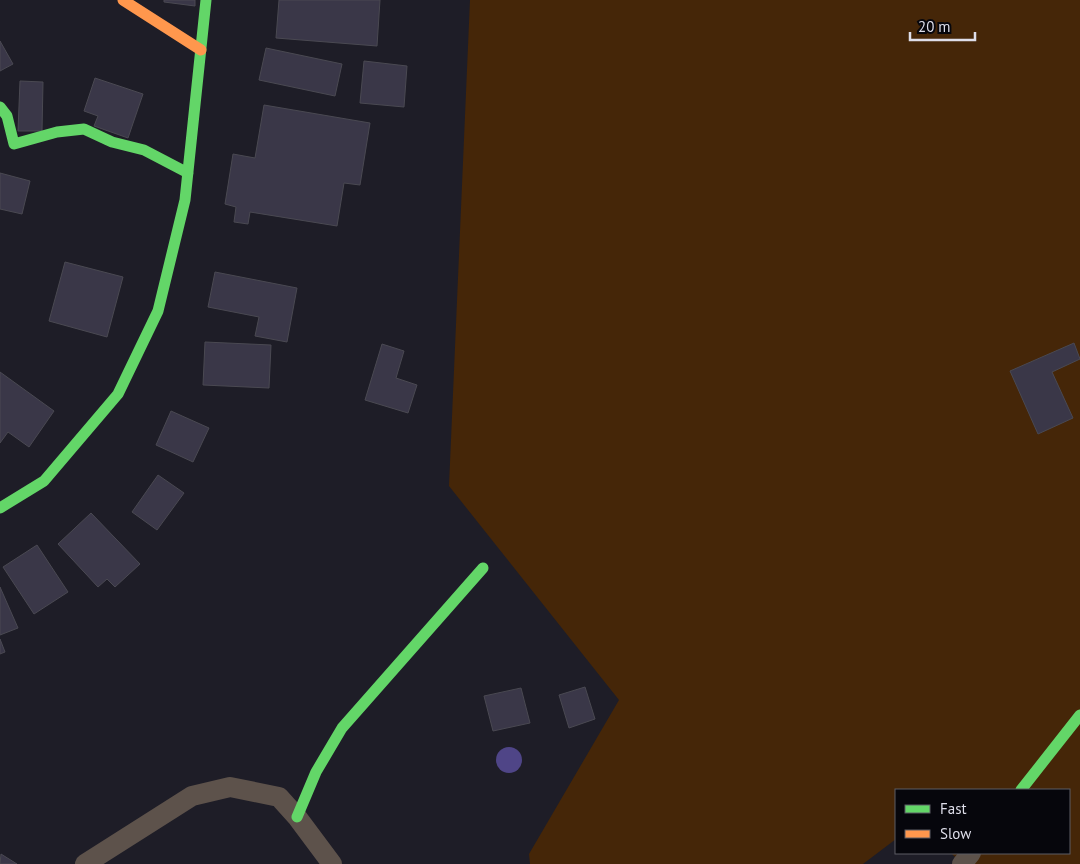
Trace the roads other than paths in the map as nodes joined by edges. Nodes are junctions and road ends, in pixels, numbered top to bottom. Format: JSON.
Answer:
{"nodes":[{"id":1,"x":123,"y":0,"type":"edge"},
{"id":2,"x":206,"y":0,"type":"edge"},
{"id":3,"x":201,"y":50,"type":"junction"},
{"id":4,"x":0,"y":107,"type":"edge"},
{"id":5,"x":188,"y":173,"type":"junction"},
{"id":6,"x":0,"y":508,"type":"edge"},
{"id":7,"x":482,"y":568,"type":"dead end"},
{"id":8,"x":1080,"y":715,"type":"edge"},
{"id":9,"x":1022,"y":789,"type":"edge"},
{"id":10,"x":297,"y":817,"type":"junction"},
{"id":11,"x":970,"y":854,"type":"edge"},
{"id":12,"x":85,"y":864,"type":"edge"},
{"id":13,"x":332,"y":864,"type":"edge"},
{"id":14,"x":962,"y":864,"type":"edge"}],
"edges":[{"from":1,"to":3,"type":"street"},
{"from":2,"to":3,"type":"street"},
{"from":3,"to":5,"type":"street"},
{"from":4,"to":5,"type":"street"},
{"from":5,"to":6,"type":"street"},
{"from":7,"to":10,"type":"street"},
{"from":8,"to":9,"type":"street"},
{"from":10,"to":12,"type":"street"},
{"from":10,"to":13,"type":"street"},
{"from":11,"to":14,"type":"street"}]}
